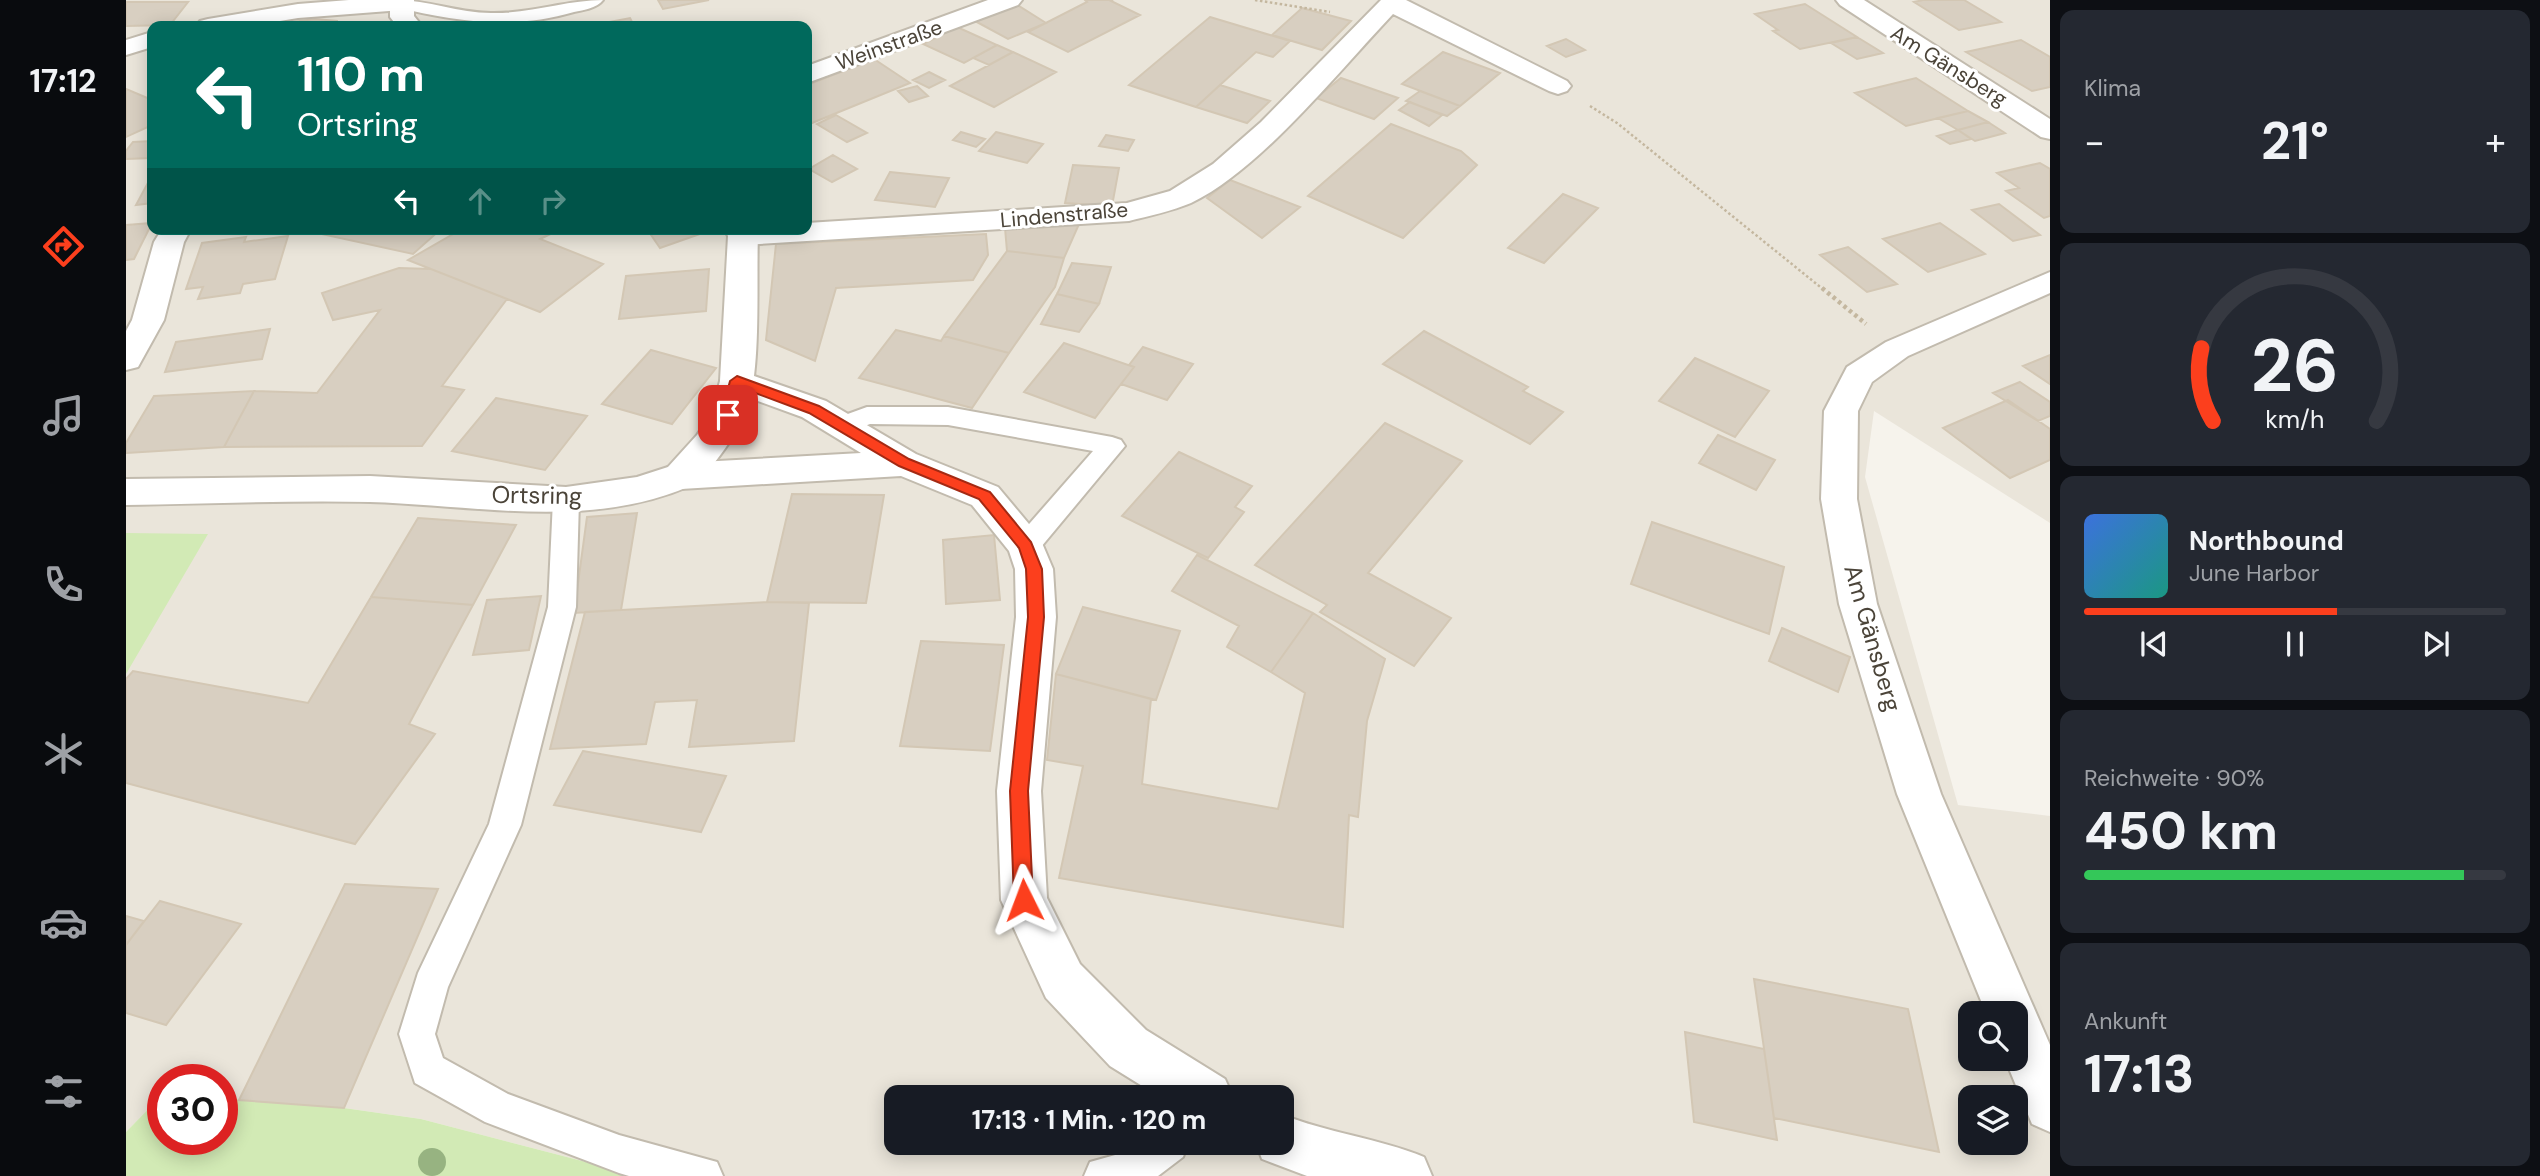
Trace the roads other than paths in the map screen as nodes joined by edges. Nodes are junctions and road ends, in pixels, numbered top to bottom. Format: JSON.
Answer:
{"nodes":[{"id":1,"x":595,"y":0,"type":"edge"},
{"id":2,"x":1010,"y":0,"type":"edge"},
{"id":3,"x":1848,"y":0,"type":"edge"},
{"id":4,"x":1387,"y":8,"type":"edge"},
{"id":5,"x":405,"y":16,"type":"edge"},
{"id":6,"x":238,"y":21,"type":"edge"},
{"id":7,"x":147,"y":41,"type":"edge"},
{"id":8,"x":126,"y":48,"type":"edge"},
{"id":9,"x":812,"y":73,"type":"edge"},
{"id":10,"x":1558,"y":86,"type":"road end"},
{"id":11,"x":2050,"y":131,"type":"edge"},
{"id":12,"x":812,"y":229,"type":"edge"},
{"id":13,"x":173,"y":235,"type":"edge"},
{"id":14,"x":740,"y":235,"type":"edge"},
{"id":15,"x":2050,"y":281,"type":"edge"},
{"id":16,"x":126,"y":359,"type":"edge"},
{"id":17,"x":737,"y":381,"type":"junction"},
{"id":18,"x":843,"y":425,"type":"junction"},
{"id":19,"x":904,"y":463,"type":"junction"},
{"id":20,"x":681,"y":476,"type":"junction"},
{"id":21,"x":126,"y":492,"type":"edge"},
{"id":22,"x":566,"y":500,"type":"junction"},
{"id":23,"x":1026,"y":546,"type":"junction"},
{"id":24,"x":2006,"y":1001,"type":"edge"},
{"id":25,"x":2028,"y":1054,"type":"edge"},
{"id":26,"x":1188,"y":1085,"type":"edge"},
{"id":27,"x":2050,"y":1106,"type":"edge"},
{"id":28,"x":1153,"y":1155,"type":"edge"},
{"id":29,"x":1289,"y":1155,"type":"edge"},
{"id":30,"x":703,"y":1176,"type":"edge"},
{"id":31,"x":1104,"y":1176,"type":"edge"},
{"id":32,"x":1405,"y":1176,"type":"edge"}],
"edges":[{"from":1,"to":5,"type":"lane"},
{"from":2,"to":9,"type":"street","name":"Weinstraße"},
{"from":3,"to":11,"type":"street","name":"Am Gänsberg"},
{"from":4,"to":10,"type":"street"},
{"from":4,"to":12,"type":"street","name":"Lindenstraße"},
{"from":5,"to":6,"type":"street"},
{"from":7,"to":8,"type":"street"},
{"from":13,"to":16,"type":"street"},
{"from":14,"to":17,"type":"street"},
{"from":15,"to":24,"type":"street","name":"Am Gänsberg"},
{"from":17,"to":18,"type":"street"},
{"from":17,"to":20,"type":"street"},
{"from":18,"to":19,"type":"street"},
{"from":18,"to":23,"type":"lane"},
{"from":19,"to":20,"type":"street","name":"Ortsring"},
{"from":19,"to":23,"type":"street"},
{"from":20,"to":22,"type":"street","name":"Ortsring"},
{"from":21,"to":22,"type":"street","name":"Ortsring"},
{"from":22,"to":30,"type":"lane"},
{"from":23,"to":26,"type":"street"},
{"from":25,"to":27,"type":"street"},
{"from":28,"to":31,"type":"lane"},
{"from":29,"to":32,"type":"street"}]}
